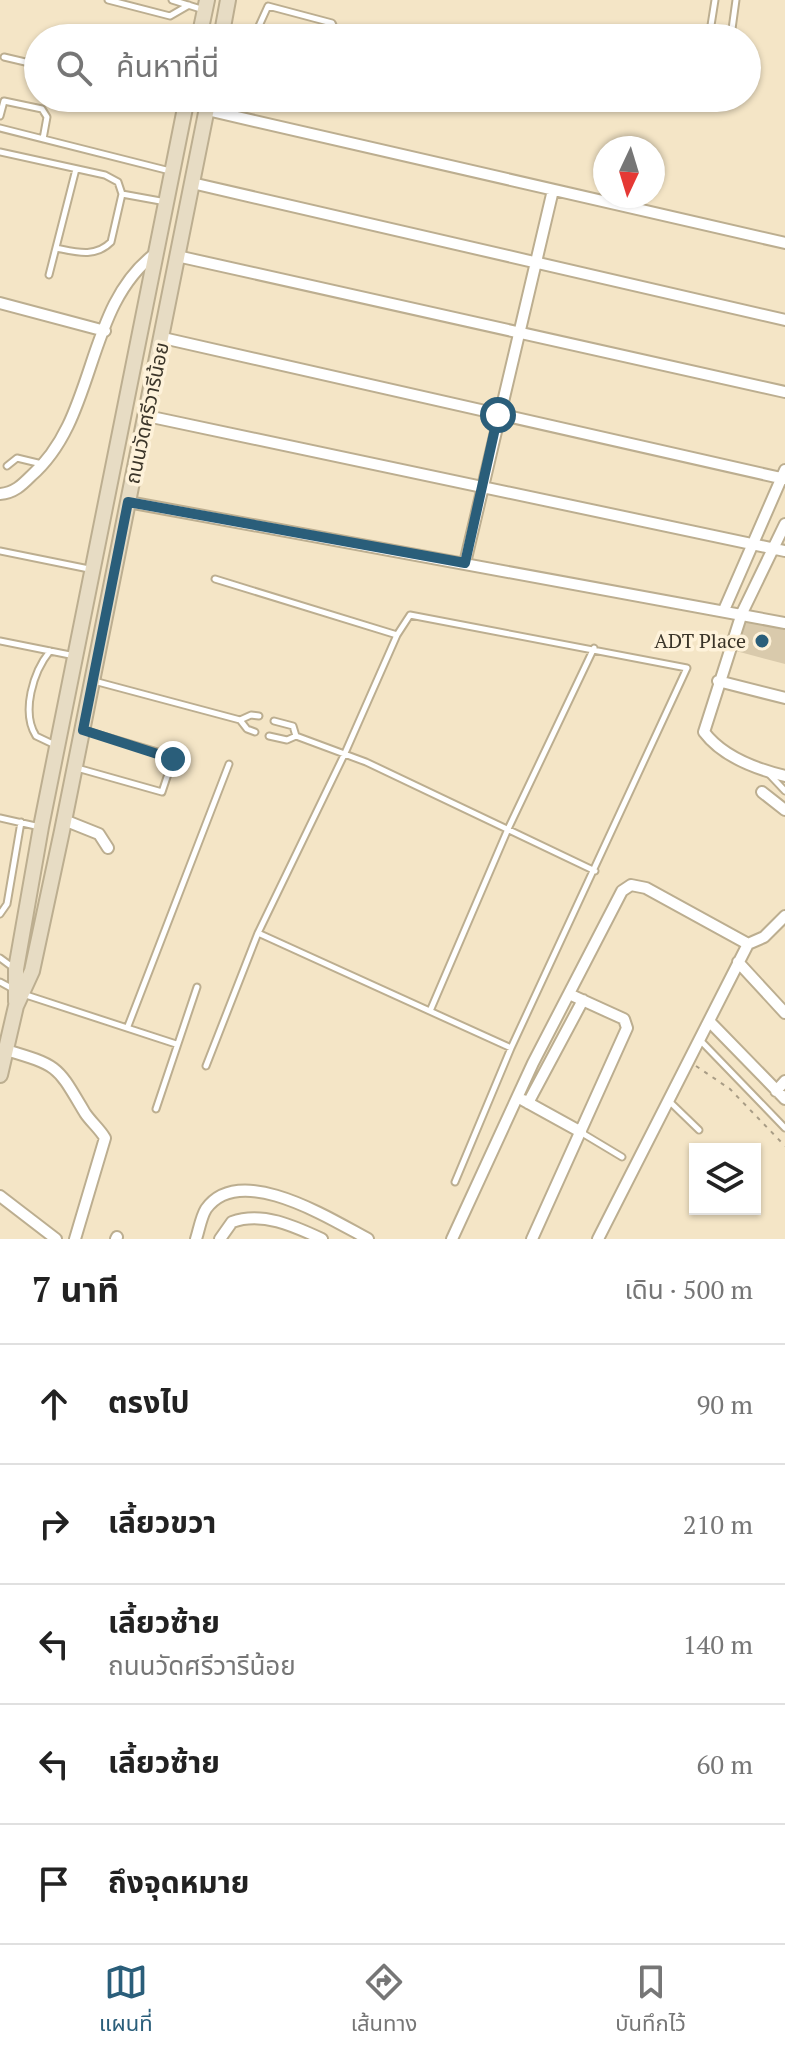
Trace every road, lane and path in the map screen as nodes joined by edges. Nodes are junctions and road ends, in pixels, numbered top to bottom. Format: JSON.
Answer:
{"nodes":[{"id":1,"x":108,"y":0,"type":"edge"},
{"id":2,"x":172,"y":0,"type":"edge"},
{"id":3,"x":228,"y":0,"type":"edge"},
{"id":4,"x":715,"y":0,"type":"edge"},
{"id":5,"x":736,"y":0,"type":"edge"},
{"id":6,"x":189,"y":5,"type":"junction"},
{"id":7,"x":206,"y":5,"type":"edge"},
{"id":8,"x":224,"y":24,"type":"edge"},
{"id":9,"x":259,"y":24,"type":"edge"},
{"id":10,"x":332,"y":24,"type":"edge"},
{"id":11,"x":711,"y":24,"type":"edge"},
{"id":12,"x":733,"y":24,"type":"edge"},
{"id":13,"x":4,"y":57,"type":"dead end"},
{"id":14,"x":24,"y":62,"type":"edge"},
{"id":15,"x":24,"y":105,"type":"edge"},
{"id":16,"x":44,"y":112,"type":"edge"},
{"id":17,"x":182,"y":112,"type":"edge"},
{"id":18,"x":206,"y":112,"type":"edge"},
{"id":19,"x":240,"y":112,"type":"edge"},
{"id":20,"x":0,"y":116,"type":"edge"},
{"id":21,"x":0,"y":128,"type":"edge"},
{"id":22,"x":43,"y":139,"type":"junction"},
{"id":23,"x":0,"y":152,"type":"edge"},
{"id":24,"x":76,"y":169,"type":"junction"},
{"id":25,"x":173,"y":171,"type":"junction"},
{"id":26,"x":192,"y":183,"type":"junction"},
{"id":27,"x":553,"y":190,"type":"junction"},
{"id":28,"x":122,"y":194,"type":"junction"},
{"id":29,"x":167,"y":202,"type":"junction"},
{"id":30,"x":785,"y":243,"type":"edge"},
{"id":31,"x":56,"y":248,"type":"junction"},
{"id":32,"x":156,"y":253,"type":"junction"},
{"id":33,"x":177,"y":256,"type":"junction"},
{"id":34,"x":535,"y":263,"type":"junction"},
{"id":35,"x":49,"y":275,"type":"dead end"},
{"id":36,"x":0,"y":303,"type":"edge"},
{"id":37,"x":785,"y":320,"type":"edge"},
{"id":38,"x":105,"y":331,"type":"junction"},
{"id":39,"x":518,"y":332,"type":"junction"},
{"id":40,"x":163,"y":338,"type":"junction"},
{"id":41,"x":785,"y":392,"type":"edge"},
{"id":42,"x":498,"y":415,"type":"junction"},
{"id":43,"x":147,"y":416,"type":"junction"},
{"id":44,"x":45,"y":465,"type":"junction"},
{"id":45,"x":7,"y":466,"type":"dead end"},
{"id":46,"x":784,"y":476,"type":"edge"},
{"id":47,"x":482,"y":487,"type":"junction"},
{"id":48,"x":0,"y":494,"type":"edge"},
{"id":49,"x":128,"y":502,"type":"junction"},
{"id":50,"x":785,"y":524,"type":"edge"},
{"id":51,"x":752,"y":545,"type":"junction"},
{"id":52,"x":780,"y":550,"type":"edge"},
{"id":53,"x":0,"y":551,"type":"edge"},
{"id":54,"x":465,"y":563,"type":"junction"},
{"id":55,"x":93,"y":570,"type":"junction"},
{"id":56,"x":215,"y":579,"type":"dead end"},
{"id":57,"x":724,"y":610,"type":"junction"},
{"id":58,"x":742,"y":613,"type":"junction"},
{"id":59,"x":785,"y":623,"type":"edge"},
{"id":60,"x":397,"y":635,"type":"junction"},
{"id":61,"x":0,"y":641,"type":"edge"},
{"id":62,"x":594,"y":648,"type":"junction"},
{"id":63,"x":50,"y":651,"type":"junction"},
{"id":64,"x":76,"y":656,"type":"junction"},
{"id":65,"x":92,"y":680,"type":"junction"},
{"id":66,"x":718,"y":681,"type":"junction"},
{"id":67,"x":785,"y":698,"type":"edge"},
{"id":68,"x":259,"y":716,"type":"dead end"},
{"id":69,"x":240,"y":720,"type":"junction"},
{"id":70,"x":274,"y":721,"type":"dead end"},
{"id":71,"x":83,"y":730,"type":"junction"},
{"id":72,"x":255,"y":732,"type":"dead end"},
{"id":73,"x":269,"y":736,"type":"dead end"},
{"id":74,"x":296,"y":736,"type":"junction"},
{"id":75,"x":57,"y":746,"type":"junction"},
{"id":76,"x":345,"y":753,"type":"junction"},
{"id":77,"x":229,"y":764,"type":"dead end"},
{"id":78,"x":75,"y":767,"type":"junction"},
{"id":79,"x":767,"y":771,"type":"junction"},
{"id":80,"x":785,"y":776,"type":"edge"},
{"id":81,"x":785,"y":791,"type":"edge"},
{"id":82,"x":762,"y":792,"type":"dead end"},
{"id":83,"x":785,"y":810,"type":"edge"},
{"id":84,"x":0,"y":818,"type":"edge"},
{"id":85,"x":21,"y":822,"type":"junction"},
{"id":86,"x":63,"y":825,"type":"junction"},
{"id":87,"x":41,"y":827,"type":"junction"},
{"id":88,"x":508,"y":829,"type":"junction"},
{"id":89,"x":108,"y":848,"type":"dead end"},
{"id":90,"x":595,"y":871,"type":"junction"},
{"id":91,"x":0,"y":914,"type":"edge"},
{"id":92,"x":785,"y":916,"type":"edge"},
{"id":93,"x":258,"y":933,"type":"junction"},
{"id":94,"x":748,"y":944,"type":"junction"},
{"id":95,"x":0,"y":958,"type":"edge"},
{"id":96,"x":738,"y":962,"type":"junction"},
{"id":97,"x":16,"y":969,"type":"junction"},
{"id":98,"x":0,"y":982,"type":"edge"},
{"id":99,"x":197,"y":987,"type":"dead end"},
{"id":100,"x":569,"y":994,"type":"junction"},
{"id":101,"x":583,"y":1000,"type":"junction"},
{"id":102,"x":14,"y":1003,"type":"edge"},
{"id":103,"x":430,"y":1011,"type":"junction"},
{"id":104,"x":785,"y":1013,"type":"edge"},
{"id":105,"x":709,"y":1021,"type":"junction"},
{"id":106,"x":128,"y":1026,"type":"junction"},
{"id":107,"x":699,"y":1039,"type":"junction"},
{"id":108,"x":176,"y":1044,"type":"junction"},
{"id":109,"x":511,"y":1048,"type":"junction"},
{"id":110,"x":6,"y":1050,"type":"junction"},
{"id":111,"x":688,"y":1061,"type":"junction"},
{"id":112,"x":206,"y":1066,"type":"dead end"},
{"id":113,"x":0,"y":1075,"type":"edge"},
{"id":114,"x":785,"y":1081,"type":"edge"},
{"id":115,"x":776,"y":1091,"type":"junction"},
{"id":116,"x":517,"y":1097,"type":"junction"},
{"id":117,"x":785,"y":1099,"type":"edge"},
{"id":118,"x":668,"y":1100,"type":"junction"},
{"id":119,"x":528,"y":1103,"type":"junction"},
{"id":120,"x":156,"y":1109,"type":"dead end"},
{"id":121,"x":785,"y":1128,"type":"edge"},
{"id":122,"x":699,"y":1130,"type":"dead end"},
{"id":123,"x":581,"y":1132,"type":"junction"},
{"id":124,"x":785,"y":1146,"type":"edge"},
{"id":125,"x":622,"y":1157,"type":"dead end"},
{"id":126,"x":455,"y":1182,"type":"dead end"},
{"id":127,"x":0,"y":1196,"type":"edge"},
{"id":128,"x":308,"y":1208,"type":"junction"},
{"id":129,"x":301,"y":1229,"type":"junction"},
{"id":130,"x":221,"y":1237,"type":"edge"},
{"id":131,"x":56,"y":1239,"type":"edge"},
{"id":132,"x":75,"y":1239,"type":"edge"},
{"id":133,"x":196,"y":1239,"type":"edge"},
{"id":134,"x":322,"y":1239,"type":"edge"},
{"id":135,"x":368,"y":1239,"type":"edge"},
{"id":136,"x":452,"y":1239,"type":"edge"},
{"id":137,"x":532,"y":1239,"type":"edge"},
{"id":138,"x":598,"y":1239,"type":"edge"}],
"edges":[{"from":1,"to":6,"type":"lane"},
{"from":2,"to":6,"type":"lane"},
{"from":3,"to":8,"type":"main road"},
{"from":4,"to":11,"type":"lane"},
{"from":5,"to":12,"type":"lane"},
{"from":6,"to":7,"type":"lane"},
{"from":9,"to":10,"type":"lane"},
{"from":13,"to":14,"type":"lane"},
{"from":15,"to":20,"type":"lane"},
{"from":16,"to":22,"type":"lane"},
{"from":17,"to":25,"type":"main road","name":"ถนนวัดศรีวารีน้อย"},
{"from":18,"to":26,"type":"main road","name":"ถนนวัดศรีวารีน้อย"},
{"from":19,"to":27,"type":"street"},
{"from":21,"to":22,"type":"lane"},
{"from":22,"to":25,"type":"lane"},
{"from":23,"to":24,"type":"lane"},
{"from":24,"to":28,"type":"lane"},
{"from":24,"to":31,"type":"lane"},
{"from":25,"to":29,"type":"main road","name":"ถนนวัดศรีวารีน้อย"},
{"from":26,"to":33,"type":"main road","name":"ถนนวัดศรีวารีน้อย"},
{"from":26,"to":34,"type":"street"},
{"from":27,"to":30,"type":"street"},
{"from":27,"to":34,"type":"street"},
{"from":28,"to":29,"type":"lane"},
{"from":28,"to":31,"type":"lane"},
{"from":29,"to":32,"type":"main road","name":"ถนนวัดศรีวารีน้อย"},
{"from":31,"to":35,"type":"lane"},
{"from":32,"to":38,"type":"street"},
{"from":32,"to":55,"type":"main road","name":"ถนนวัดศรีวารีน้อย"},
{"from":33,"to":39,"type":"street"},
{"from":33,"to":40,"type":"main road","name":"ถนนวัดศรีวารีน้อย"},
{"from":34,"to":37,"type":"street"},
{"from":34,"to":39,"type":"street"},
{"from":36,"to":38,"type":"street"},
{"from":38,"to":44,"type":"street"},
{"from":39,"to":41,"type":"street"},
{"from":39,"to":42,"type":"street"},
{"from":40,"to":42,"type":"street"},
{"from":40,"to":43,"type":"main road","name":"ถนนวัดศรีวารีน้อย"},
{"from":42,"to":46,"type":"street"},
{"from":42,"to":47,"type":"street"},
{"from":43,"to":47,"type":"street"},
{"from":43,"to":49,"type":"main road","name":"ถนนวัดศรีวารีน้อย"},
{"from":44,"to":45,"type":"lane"},
{"from":44,"to":48,"type":"street"},
{"from":46,"to":51,"type":"street"},
{"from":47,"to":51,"type":"street"},
{"from":47,"to":54,"type":"street"},
{"from":49,"to":54,"type":"street"},
{"from":49,"to":65,"type":"main road","name":"ถนนวัดศรีวารีน้อย"},
{"from":50,"to":52,"type":"street"},
{"from":51,"to":52,"type":"street"},
{"from":51,"to":57,"type":"street"},
{"from":52,"to":58,"type":"street"},
{"from":53,"to":55,"type":"lane"},
{"from":54,"to":57,"type":"street"},
{"from":55,"to":64,"type":"main road","name":"ถนนวัดศรีวารีน้อย"},
{"from":56,"to":60,"type":"lane"},
{"from":57,"to":58,"type":"street"},
{"from":58,"to":59,"type":"street"},
{"from":58,"to":66,"type":"street"},
{"from":60,"to":62,"type":"lane"},
{"from":60,"to":76,"type":"lane"},
{"from":61,"to":63,"type":"lane"},
{"from":62,"to":88,"type":"lane"},
{"from":62,"to":90,"type":"lane"},
{"from":63,"to":64,"type":"lane"},
{"from":63,"to":75,"type":"lane"},
{"from":64,"to":75,"type":"main road","name":"ถนนวัดศรีวารีน้อย"},
{"from":65,"to":69,"type":"lane"},
{"from":65,"to":71,"type":"main road","name":"ถนนวัดศรีวารีน้อย"},
{"from":66,"to":67,"type":"street"},
{"from":66,"to":79,"type":"street"},
{"from":68,"to":69,"type":"lane"},
{"from":69,"to":72,"type":"lane"},
{"from":70,"to":74,"type":"lane"},
{"from":71,"to":78,"type":"main road","name":"ถนนวัดศรีวารีน้อย"},
{"from":71,"to":78,"type":"lane"},
{"from":73,"to":74,"type":"lane"},
{"from":74,"to":76,"type":"lane"},
{"from":75,"to":87,"type":"main road","name":"ถนนวัดศรีวารีน้อย"},
{"from":76,"to":88,"type":"lane"},
{"from":76,"to":93,"type":"lane"},
{"from":77,"to":106,"type":"lane"},
{"from":78,"to":86,"type":"main road","name":"ถนนวัดศรีวารีน้อย"},
{"from":79,"to":80,"type":"street"},
{"from":79,"to":81,"type":"lane"},
{"from":82,"to":83,"type":"street"},
{"from":84,"to":85,"type":"lane"},
{"from":85,"to":87,"type":"lane"},
{"from":85,"to":91,"type":"lane"},
{"from":86,"to":87,"type":"main road"},
{"from":86,"to":89,"type":"street"},
{"from":86,"to":102,"type":"main road","name":"ถนนวัดศรีวารีน้อย"},
{"from":87,"to":97,"type":"main road","name":"ถนนวัดศรีวารีน้อย"},
{"from":88,"to":90,"type":"lane"},
{"from":88,"to":103,"type":"lane"},
{"from":90,"to":109,"type":"lane"},
{"from":92,"to":94,"type":"street"},
{"from":93,"to":103,"type":"lane"},
{"from":93,"to":112,"type":"lane"},
{"from":94,"to":96,"type":"street"},
{"from":94,"to":100,"type":"street"},
{"from":95,"to":97,"type":"lane"},
{"from":96,"to":104,"type":"street"},
{"from":96,"to":105,"type":"street"},
{"from":97,"to":102,"type":"main road","name":"ถนนวัดศรีวารีน้อย"},
{"from":98,"to":102,"type":"lane"},
{"from":99,"to":108,"type":"lane"},
{"from":100,"to":101,"type":"street"},
{"from":100,"to":116,"type":"street"},
{"from":101,"to":119,"type":"street"},
{"from":101,"to":123,"type":"street"},
{"from":102,"to":106,"type":"lane"},
{"from":102,"to":110,"type":"main road","name":"ถนนวัดศรีวารีน้อย"},
{"from":103,"to":109,"type":"lane"},
{"from":105,"to":107,"type":"street"},
{"from":105,"to":115,"type":"street"},
{"from":106,"to":108,"type":"lane"},
{"from":107,"to":111,"type":"street"},
{"from":107,"to":121,"type":"lane"},
{"from":108,"to":120,"type":"lane"},
{"from":109,"to":126,"type":"lane"},
{"from":110,"to":113,"type":"main road","name":"ถนนวัดศรีวารีน้อย"},
{"from":110,"to":132,"type":"street"},
{"from":111,"to":118,"type":"street"},
{"from":111,"to":124,"type":"path"},
{"from":114,"to":115,"type":"street"},
{"from":115,"to":117,"type":"street"},
{"from":116,"to":119,"type":"street"},
{"from":116,"to":136,"type":"street"},
{"from":118,"to":122,"type":"lane"},
{"from":118,"to":138,"type":"street"},
{"from":119,"to":123,"type":"street"},
{"from":123,"to":125,"type":"lane"},
{"from":123,"to":137,"type":"street"},
{"from":127,"to":131,"type":"street"},
{"from":128,"to":129,"type":"street"},
{"from":128,"to":133,"type":"street"},
{"from":128,"to":135,"type":"street"},
{"from":129,"to":130,"type":"street"},
{"from":129,"to":134,"type":"street"}]}
